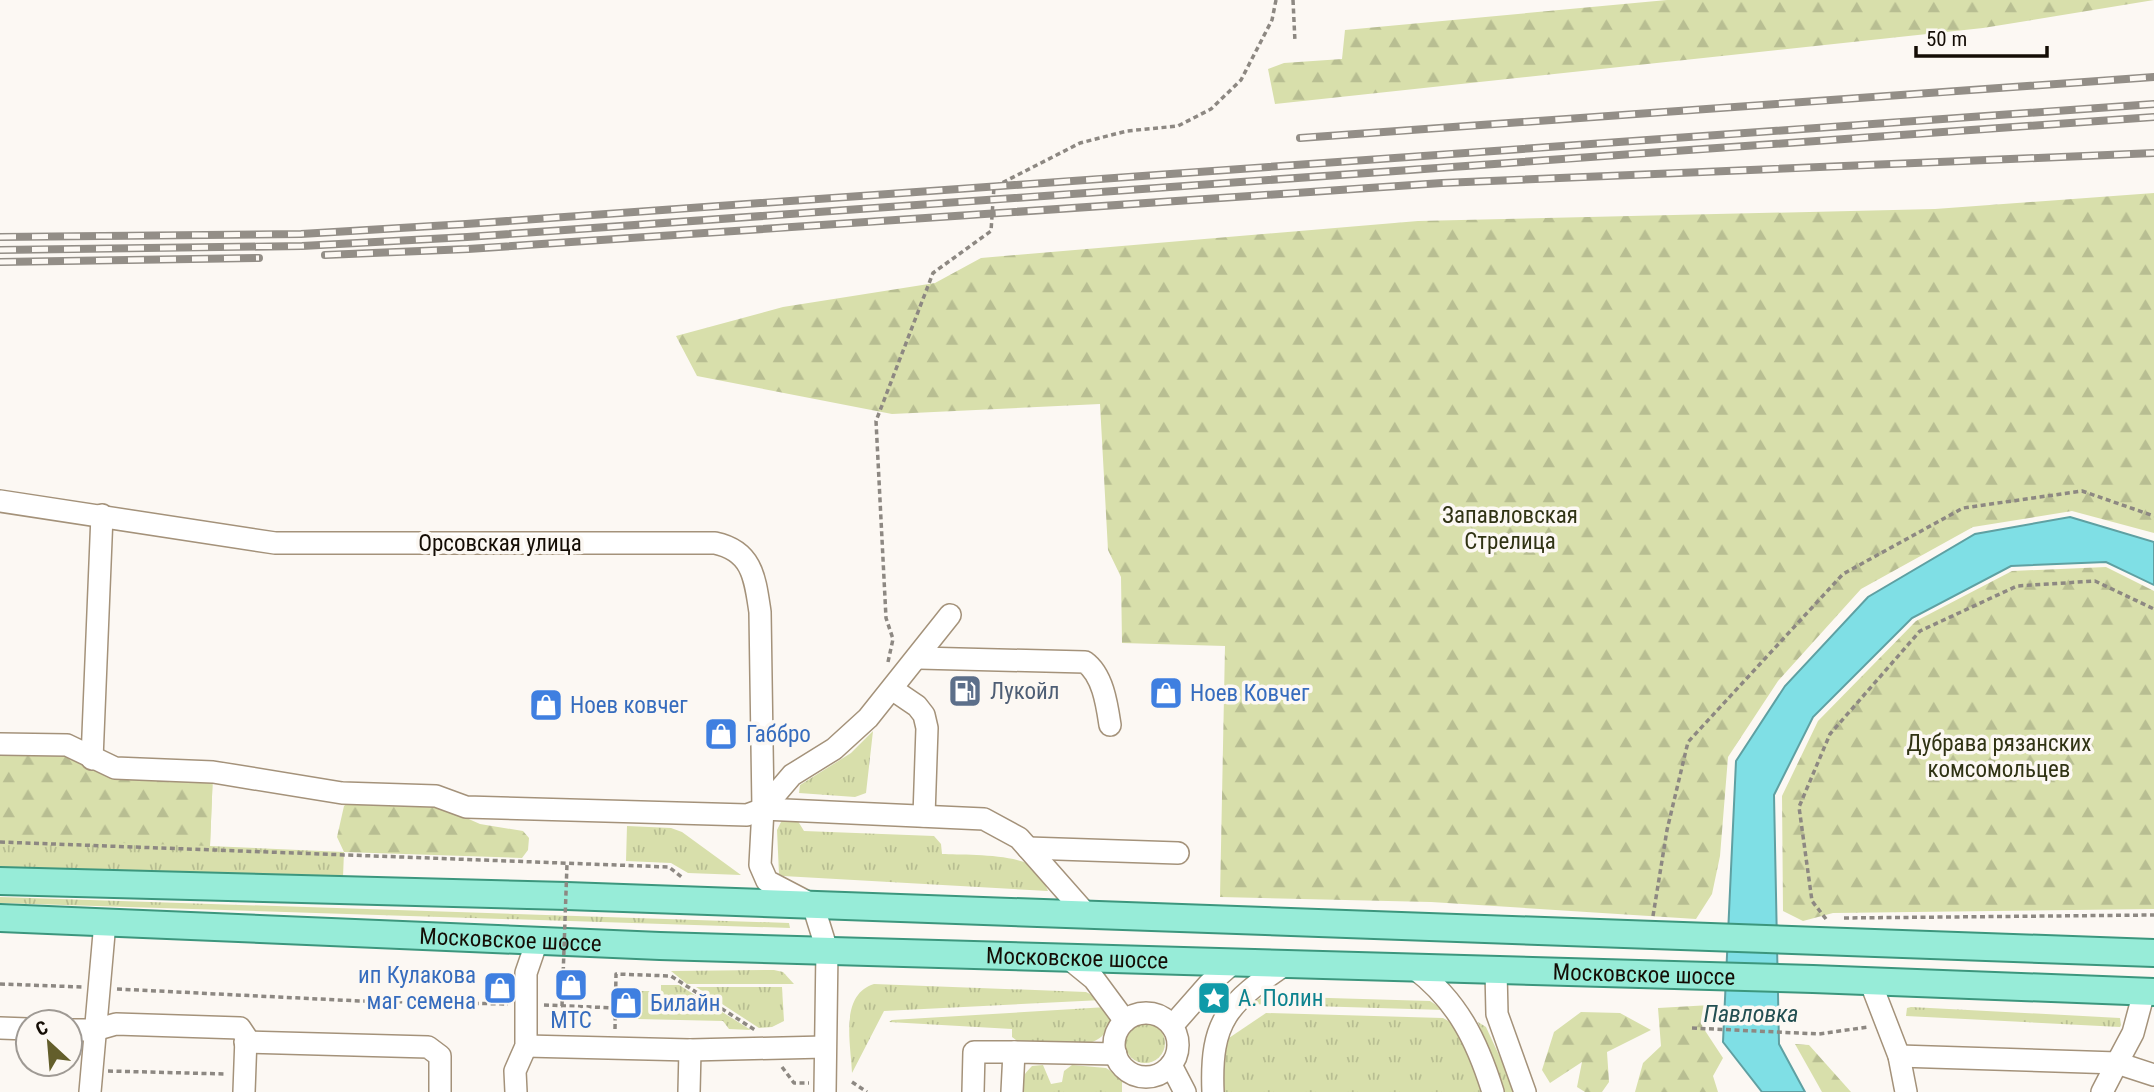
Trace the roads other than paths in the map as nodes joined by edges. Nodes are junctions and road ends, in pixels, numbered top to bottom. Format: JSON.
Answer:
{"nodes":[{"id":1,"x":0,"y":501,"type":"edge"},
{"id":2,"x":102,"y":515,"type":"junction"},
{"id":3,"x":950,"y":615,"type":"dead end"},
{"id":4,"x":919,"y":658,"type":"junction"},
{"id":5,"x":892,"y":690,"type":"junction"},
{"id":6,"x":1110,"y":725,"type":"dead end"},
{"id":7,"x":0,"y":744,"type":"edge"},
{"id":8,"x":92,"y":760,"type":"junction"},
{"id":9,"x":763,"y":809,"type":"junction"},
{"id":10,"x":924,"y":816,"type":"junction"},
{"id":11,"x":1028,"y":848,"type":"junction"},
{"id":12,"x":1178,"y":852,"type":"dead end"},
{"id":13,"x":0,"y":881,"type":"edge"},
{"id":14,"x":813,"y":905,"type":"junction"},
{"id":15,"x":1087,"y":915,"type":"junction"},
{"id":16,"x":0,"y":918,"type":"edge"},
{"id":17,"x":105,"y":922,"type":"junction"},
{"id":18,"x":537,"y":941,"type":"junction"},
{"id":19,"x":827,"y":950,"type":"junction"},
{"id":20,"x":2154,"y":953,"type":"edge"},
{"id":21,"x":1068,"y":957,"type":"junction"},
{"id":22,"x":1234,"y":962,"type":"junction"},
{"id":23,"x":1286,"y":964,"type":"junction"},
{"id":24,"x":1414,"y":968,"type":"junction"},
{"id":25,"x":1496,"y":971,"type":"junction"},
{"id":26,"x":1870,"y":981,"type":"junction"},
{"id":27,"x":2149,"y":992,"type":"edge"},
{"id":28,"x":1125,"y":1021,"type":"junction"},
{"id":29,"x":1172,"y":1026,"type":"junction"},
{"id":30,"x":84,"y":1030,"type":"edge"},
{"id":31,"x":95,"y":1030,"type":"junction"},
{"id":32,"x":245,"y":1042,"type":"junction"},
{"id":33,"x":526,"y":1046,"type":"junction"},
{"id":34,"x":825,"y":1047,"type":"junction"},
{"id":35,"x":690,"y":1050,"type":"junction"},
{"id":36,"x":1014,"y":1052,"type":"junction"},
{"id":37,"x":1116,"y":1054,"type":"junction"},
{"id":38,"x":1899,"y":1056,"type":"junction"},
{"id":39,"x":2117,"y":1063,"type":"junction"},
{"id":40,"x":1171,"y":1065,"type":"junction"},
{"id":41,"x":2154,"y":1075,"type":"edge"},
{"id":42,"x":91,"y":1082,"type":"edge"},
{"id":43,"x":244,"y":1083,"type":"edge"},
{"id":44,"x":440,"y":1092,"type":"edge"},
{"id":45,"x":516,"y":1092,"type":"edge"},
{"id":46,"x":689,"y":1092,"type":"edge"},
{"id":47,"x":825,"y":1092,"type":"edge"},
{"id":48,"x":973,"y":1092,"type":"edge"},
{"id":49,"x":1013,"y":1092,"type":"edge"},
{"id":50,"x":1185,"y":1092,"type":"edge"},
{"id":51,"x":1213,"y":1092,"type":"edge"},
{"id":52,"x":1493,"y":1092,"type":"edge"},
{"id":53,"x":1525,"y":1092,"type":"edge"},
{"id":54,"x":1906,"y":1092,"type":"edge"},
{"id":55,"x":2102,"y":1092,"type":"edge"}],
"edges":[{"from":1,"to":2,"type":"street","name":"Орсовская улица"},
{"from":2,"to":8,"type":"street"},
{"from":2,"to":9,"type":"street","name":"Орсовская улица"},
{"from":3,"to":4,"type":"street"},
{"from":4,"to":5,"type":"street"},
{"from":4,"to":6,"type":"street"},
{"from":5,"to":9,"type":"street"},
{"from":5,"to":10,"type":"street"},
{"from":7,"to":8,"type":"street"},
{"from":8,"to":9,"type":"street"},
{"from":9,"to":10,"type":"street"},
{"from":9,"to":14,"type":"street","name":"Орсовская улица"},
{"from":10,"to":11,"type":"street"},
{"from":11,"to":12,"type":"street"},
{"from":11,"to":15,"type":"street"},
{"from":13,"to":14,"type":"main road","name":"Московское шоссе"},
{"from":14,"to":15,"type":"main road","name":"Московское шоссе"},
{"from":14,"to":19,"type":"street"},
{"from":15,"to":20,"type":"main road","name":"Московское шоссе"},
{"from":16,"to":17,"type":"main road","name":"Московское шоссе"},
{"from":17,"to":18,"type":"main road","name":"Московское шоссе"},
{"from":17,"to":31,"type":"street"},
{"from":18,"to":19,"type":"main road","name":"Московское шоссе"},
{"from":18,"to":33,"type":"street"},
{"from":19,"to":21,"type":"main road","name":"Московское шоссе"},
{"from":19,"to":34,"type":"street"},
{"from":21,"to":22,"type":"main road","name":"Московское шоссе"},
{"from":21,"to":28,"type":"street"},
{"from":22,"to":23,"type":"main road","name":"Московское шоссе"},
{"from":22,"to":29,"type":"street"},
{"from":23,"to":24,"type":"main road","name":"Московское шоссе"},
{"from":23,"to":51,"type":"street"},
{"from":24,"to":25,"type":"main road","name":"Московское шоссе"},
{"from":24,"to":52,"type":"street"},
{"from":25,"to":26,"type":"main road","name":"Московское шоссе"},
{"from":25,"to":53,"type":"street"},
{"from":26,"to":27,"type":"main road","name":"Московское шоссе"},
{"from":26,"to":38,"type":"street"},
{"from":27,"to":39,"type":"street"},
{"from":28,"to":29,"type":"street"},
{"from":28,"to":37,"type":"street"},
{"from":29,"to":40,"type":"street"},
{"from":30,"to":31,"type":"street"},
{"from":31,"to":32,"type":"street"},
{"from":31,"to":42,"type":"street"},
{"from":32,"to":43,"type":"street"},
{"from":32,"to":44,"type":"street"},
{"from":33,"to":35,"type":"street"},
{"from":33,"to":45,"type":"street"},
{"from":34,"to":35,"type":"street"},
{"from":34,"to":47,"type":"street"},
{"from":35,"to":46,"type":"street"},
{"from":36,"to":37,"type":"street"},
{"from":36,"to":48,"type":"street"},
{"from":36,"to":49,"type":"street"},
{"from":37,"to":40,"type":"street"},
{"from":38,"to":39,"type":"street"},
{"from":38,"to":54,"type":"street"},
{"from":39,"to":41,"type":"street"},
{"from":39,"to":55,"type":"street"},
{"from":40,"to":50,"type":"street"}]}
